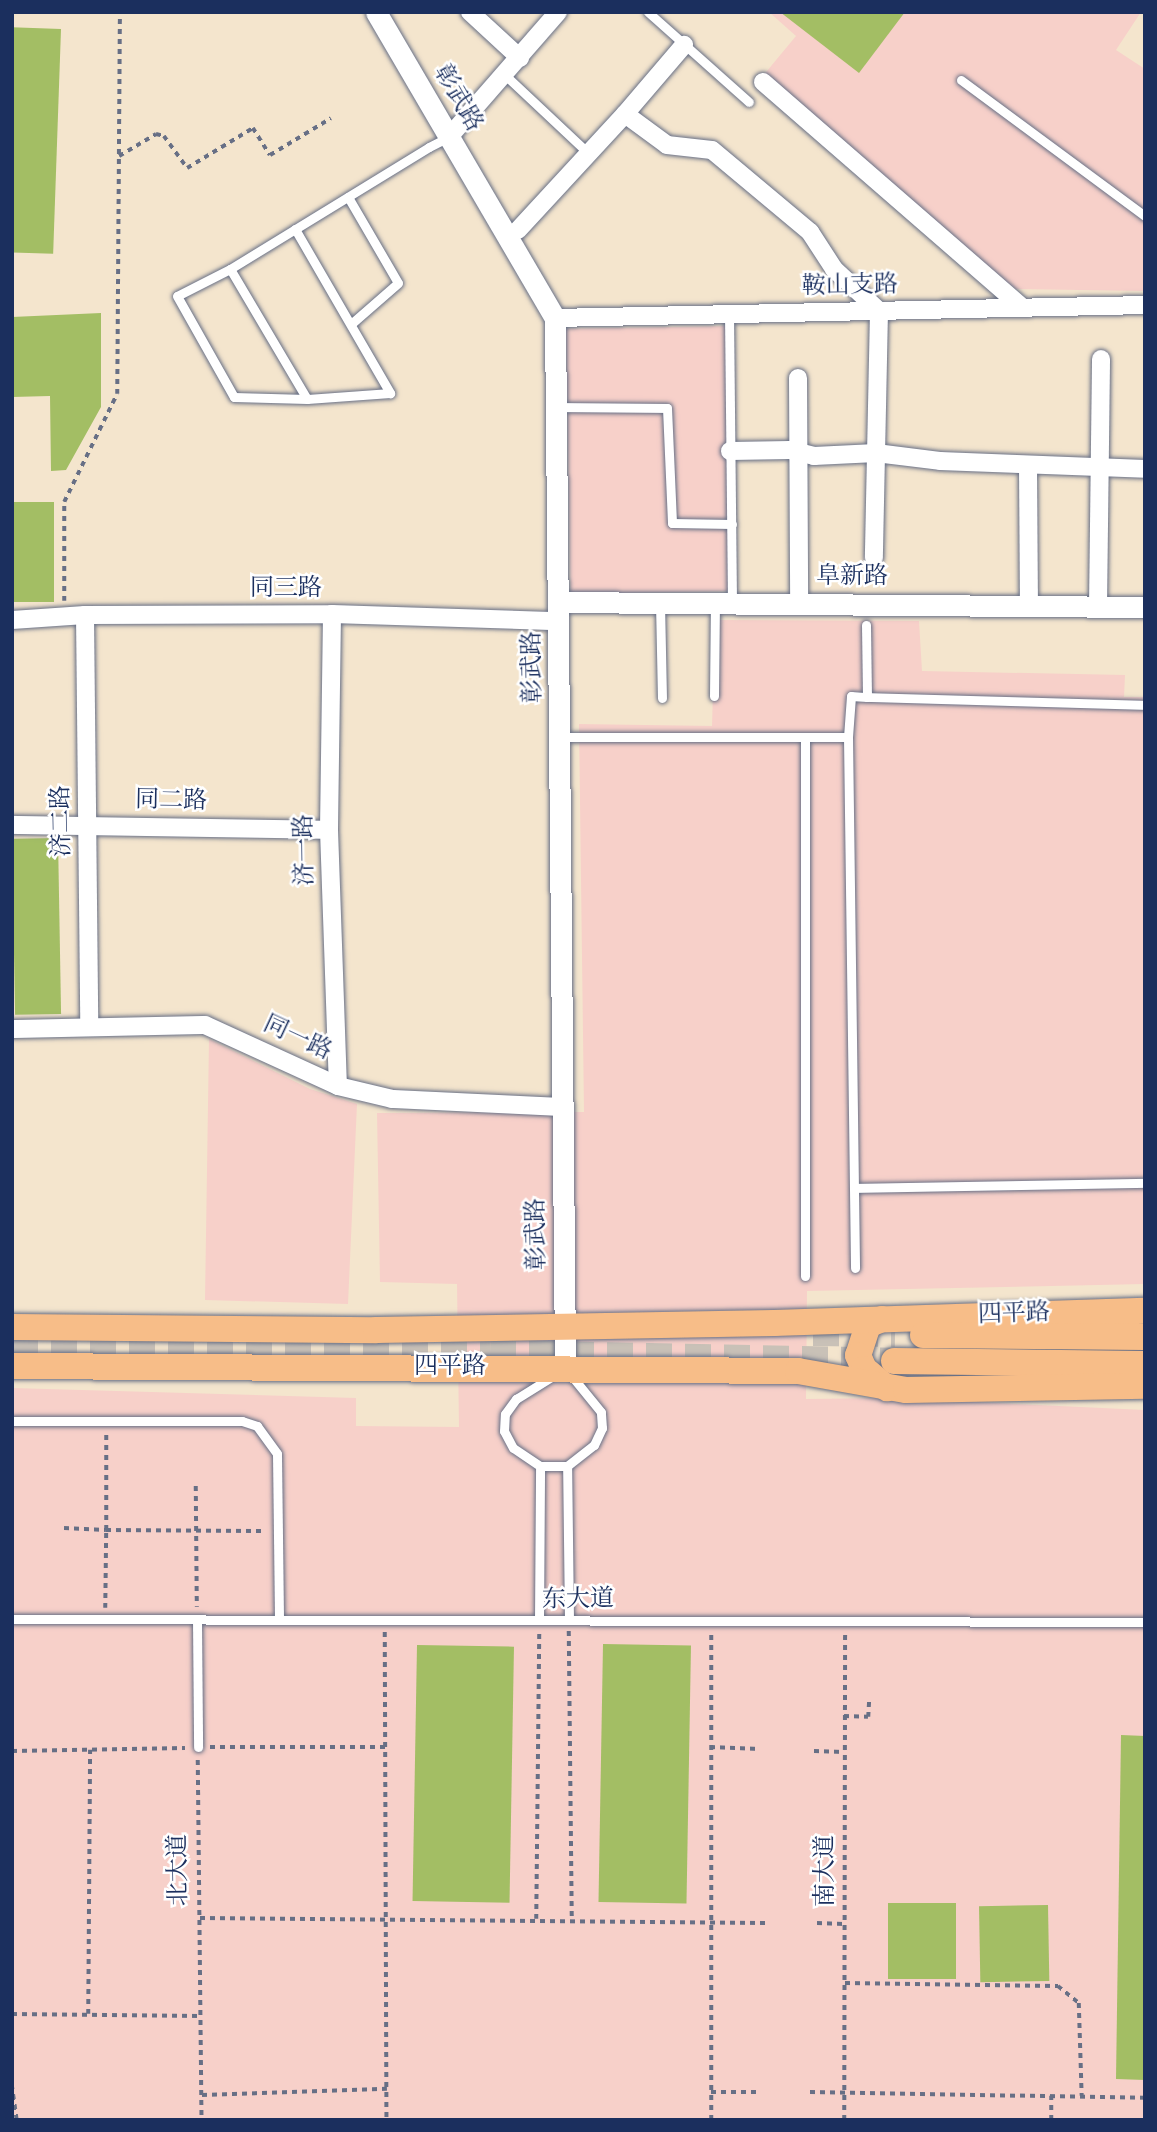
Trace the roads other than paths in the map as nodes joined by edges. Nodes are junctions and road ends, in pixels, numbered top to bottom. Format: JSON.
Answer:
{"nodes":[{"id":1,"x":376,"y":12,"type":"edge"},
{"id":2,"x":470,"y":12,"type":"edge"},
{"id":3,"x":558,"y":12,"type":"edge"},
{"id":4,"x":648,"y":12,"type":"edge"},
{"id":5,"x":684,"y":45,"type":"junction"},
{"id":6,"x":520,"y":58,"type":"junction"},
{"id":7,"x":505,"y":75,"type":"junction"},
{"id":8,"x":961,"y":80,"type":"dead end"},
{"id":9,"x":763,"y":82,"type":"dead end"},
{"id":10,"x":749,"y":102,"type":"dead end"},
{"id":11,"x":625,"y":114,"type":"junction"},
{"id":12,"x":449,"y":137,"type":"junction"},
{"id":13,"x":589,"y":153,"type":"junction"},
{"id":14,"x":348,"y":197,"type":"junction"},
{"id":15,"x":1145,"y":216,"type":"edge"},
{"id":16,"x":295,"y":229,"type":"junction"},
{"id":17,"x":518,"y":230,"type":"dead end"},
{"id":18,"x":230,"y":269,"type":"junction"},
{"id":19,"x":1145,"y":304,"type":"edge"},
{"id":20,"x":1022,"y":307,"type":"junction"},
{"id":21,"x":879,"y":311,"type":"junction"},
{"id":22,"x":729,"y":314,"type":"junction"},
{"id":23,"x":555,"y":318,"type":"junction"},
{"id":24,"x":351,"y":324,"type":"junction"},
{"id":25,"x":1101,"y":359,"type":"dead end"},
{"id":26,"x":798,"y":378,"type":"dead end"},
{"id":27,"x":307,"y":399,"type":"junction"},
{"id":28,"x":554,"y":407,"type":"junction"},
{"id":29,"x":730,"y":451,"type":"junction"},
{"id":30,"x":799,"y":452,"type":"junction"},
{"id":31,"x":876,"y":453,"type":"junction"},
{"id":32,"x":1028,"y":466,"type":"junction"},
{"id":33,"x":1100,"y":468,"type":"junction"},
{"id":34,"x":1145,"y":469,"type":"edge"},
{"id":35,"x":732,"y":524,"type":"junction"},
{"id":36,"x":874,"y":558,"type":"dead end"},
{"id":37,"x":660,"y":603,"type":"junction"},
{"id":38,"x":724,"y":604,"type":"junction"},
{"id":39,"x":799,"y":604,"type":"junction"},
{"id":40,"x":1029,"y":606,"type":"junction"},
{"id":41,"x":1098,"y":607,"type":"junction"},
{"id":42,"x":1145,"y":607,"type":"edge"},
{"id":43,"x":559,"y":612,"type":"junction"},
{"id":44,"x":332,"y":614,"type":"junction"},
{"id":45,"x":85,"y":615,"type":"junction"},
{"id":46,"x":12,"y":620,"type":"edge"},
{"id":47,"x":866,"y":625,"type":"dead end"},
{"id":48,"x":714,"y":696,"type":"dead end"},
{"id":49,"x":867,"y":697,"type":"junction"},
{"id":50,"x":662,"y":698,"type":"dead end"},
{"id":51,"x":1145,"y":705,"type":"edge"},
{"id":52,"x":561,"y":737,"type":"junction"},
{"id":53,"x":805,"y":737,"type":"junction"},
{"id":54,"x":848,"y":737,"type":"junction"},
{"id":55,"x":12,"y":825,"type":"edge"},
{"id":56,"x":88,"y":825,"type":"junction"},
{"id":57,"x":329,"y":830,"type":"junction"},
{"id":58,"x":89,"y":1026,"type":"junction"},
{"id":59,"x":12,"y":1029,"type":"edge"},
{"id":60,"x":338,"y":1086,"type":"junction"},
{"id":61,"x":562,"y":1107,"type":"junction"},
{"id":62,"x":1145,"y":1183,"type":"edge"},
{"id":63,"x":855,"y":1188,"type":"junction"},
{"id":64,"x":855,"y":1268,"type":"dead end"},
{"id":65,"x":806,"y":1276,"type":"dead end"},
{"id":66,"x":1145,"y":1311,"type":"edge"},
{"id":67,"x":566,"y":1324,"type":"junction"},
{"id":68,"x":12,"y":1327,"type":"edge"},
{"id":69,"x":889,"y":1327,"type":"junction"},
{"id":70,"x":1145,"y":1338,"type":"edge"},
{"id":71,"x":894,"y":1361,"type":"tunnel mouth"},
{"id":72,"x":1145,"y":1364,"type":"edge"},
{"id":73,"x":12,"y":1366,"type":"edge"},
{"id":74,"x":565,"y":1369,"type":"junction"},
{"id":75,"x":1145,"y":1386,"type":"edge"},
{"id":76,"x":887,"y":1388,"type":"junction"},
{"id":77,"x":12,"y":1421,"type":"edge"},
{"id":78,"x":540,"y":1466,"type":"junction"},
{"id":79,"x":567,"y":1466,"type":"junction"},
{"id":80,"x":12,"y":1619,"type":"edge"},
{"id":81,"x":197,"y":1620,"type":"junction"},
{"id":82,"x":279,"y":1620,"type":"junction"},
{"id":83,"x":539,"y":1620,"type":"junction"},
{"id":84,"x":569,"y":1620,"type":"junction"},
{"id":85,"x":1145,"y":1622,"type":"edge"},
{"id":86,"x":198,"y":1747,"type":"road end"}],
"edges":[{"from":1,"to":12,"type":"street","name":"彰武路"},
{"from":2,"to":6,"type":"street"},
{"from":3,"to":6,"type":"street"},
{"from":4,"to":5,"type":"lane"},
{"from":5,"to":10,"type":"lane"},
{"from":5,"to":11,"type":"street"},
{"from":6,"to":7,"type":"street"},
{"from":7,"to":12,"type":"street"},
{"from":7,"to":13,"type":"lane"},
{"from":8,"to":15,"type":"lane"},
{"from":9,"to":20,"type":"street"},
{"from":11,"to":13,"type":"street"},
{"from":11,"to":21,"type":"street"},
{"from":12,"to":14,"type":"lane"},
{"from":12,"to":23,"type":"street","name":"彰武路"},
{"from":13,"to":17,"type":"street"},
{"from":14,"to":16,"type":"lane"},
{"from":14,"to":24,"type":"lane"},
{"from":16,"to":18,"type":"lane"},
{"from":16,"to":24,"type":"lane"},
{"from":18,"to":27,"type":"lane"},
{"from":18,"to":27,"type":"lane"},
{"from":19,"to":20,"type":"street","name":"鞍山支路"},
{"from":20,"to":21,"type":"street","name":"鞍山支路"},
{"from":21,"to":22,"type":"street","name":"鞍山支路"},
{"from":21,"to":31,"type":"street"},
{"from":22,"to":23,"type":"street","name":"鞍山支路"},
{"from":22,"to":29,"type":"lane"},
{"from":23,"to":28,"type":"street","name":"彰武路"},
{"from":24,"to":27,"type":"lane"},
{"from":25,"to":33,"type":"street"},
{"from":26,"to":30,"type":"street"},
{"from":28,"to":35,"type":"lane"},
{"from":28,"to":43,"type":"street","name":"彰武路"},
{"from":29,"to":30,"type":"street"},
{"from":29,"to":35,"type":"lane"},
{"from":30,"to":31,"type":"street"},
{"from":30,"to":39,"type":"street"},
{"from":31,"to":32,"type":"street"},
{"from":31,"to":36,"type":"street"},
{"from":32,"to":33,"type":"street"},
{"from":32,"to":40,"type":"street"},
{"from":33,"to":34,"type":"street"},
{"from":33,"to":41,"type":"street"},
{"from":35,"to":38,"type":"lane"},
{"from":37,"to":38,"type":"street","name":"阜新路"},
{"from":37,"to":43,"type":"street","name":"阜新路"},
{"from":37,"to":50,"type":"lane"},
{"from":38,"to":39,"type":"street","name":"阜新路"},
{"from":38,"to":48,"type":"lane"},
{"from":39,"to":40,"type":"street","name":"阜新路"},
{"from":40,"to":41,"type":"street","name":"阜新路"},
{"from":41,"to":42,"type":"street","name":"阜新路"},
{"from":43,"to":44,"type":"street","name":"同三路"},
{"from":43,"to":52,"type":"street","name":"彰武路"},
{"from":44,"to":45,"type":"street","name":"同三路"},
{"from":44,"to":57,"type":"street","name":"济一路"},
{"from":45,"to":46,"type":"street","name":"同三路"},
{"from":45,"to":56,"type":"street","name":"济二路"},
{"from":47,"to":49,"type":"lane"},
{"from":49,"to":51,"type":"lane"},
{"from":49,"to":54,"type":"lane"},
{"from":52,"to":53,"type":"lane"},
{"from":52,"to":61,"type":"street","name":"彰武路"},
{"from":53,"to":54,"type":"lane"},
{"from":53,"to":65,"type":"lane"},
{"from":54,"to":63,"type":"lane"},
{"from":55,"to":56,"type":"street","name":"同二路"},
{"from":56,"to":57,"type":"street","name":"同二路"},
{"from":56,"to":58,"type":"street","name":"济二路"},
{"from":57,"to":60,"type":"street","name":"济一路"},
{"from":58,"to":59,"type":"street","name":"同一路"},
{"from":58,"to":60,"type":"street","name":"同一路"},
{"from":60,"to":61,"type":"street","name":"同一路"},
{"from":61,"to":67,"type":"street","name":"彰武路"},
{"from":62,"to":63,"type":"lane"},
{"from":63,"to":64,"type":"lane"},
{"from":66,"to":69,"type":"main road","name":"四平路"},
{"from":67,"to":68,"type":"main road","name":"四平路"},
{"from":67,"to":69,"type":"main road","name":"四平路"},
{"from":67,"to":74,"type":"street","name":"彰武路"},
{"from":69,"to":70,"type":"main road"},
{"from":69,"to":76,"type":"main road"},
{"from":71,"to":72,"type":"main road"},
{"from":73,"to":74,"type":"main road","name":"四平路"},
{"from":74,"to":76,"type":"main road","name":"四平路"},
{"from":74,"to":78,"type":"lane"},
{"from":74,"to":79,"type":"lane"},
{"from":75,"to":76,"type":"main road","name":"四平路"},
{"from":77,"to":82,"type":"lane"},
{"from":78,"to":79,"type":"lane"},
{"from":78,"to":83,"type":"lane"},
{"from":79,"to":84,"type":"lane"},
{"from":80,"to":81,"type":"lane","name":"东大道"},
{"from":81,"to":82,"type":"lane","name":"东大道"},
{"from":81,"to":86,"type":"lane"},
{"from":82,"to":83,"type":"lane","name":"东大道"},
{"from":83,"to":84,"type":"lane","name":"东大道"},
{"from":84,"to":85,"type":"lane","name":"东大道"}]}
